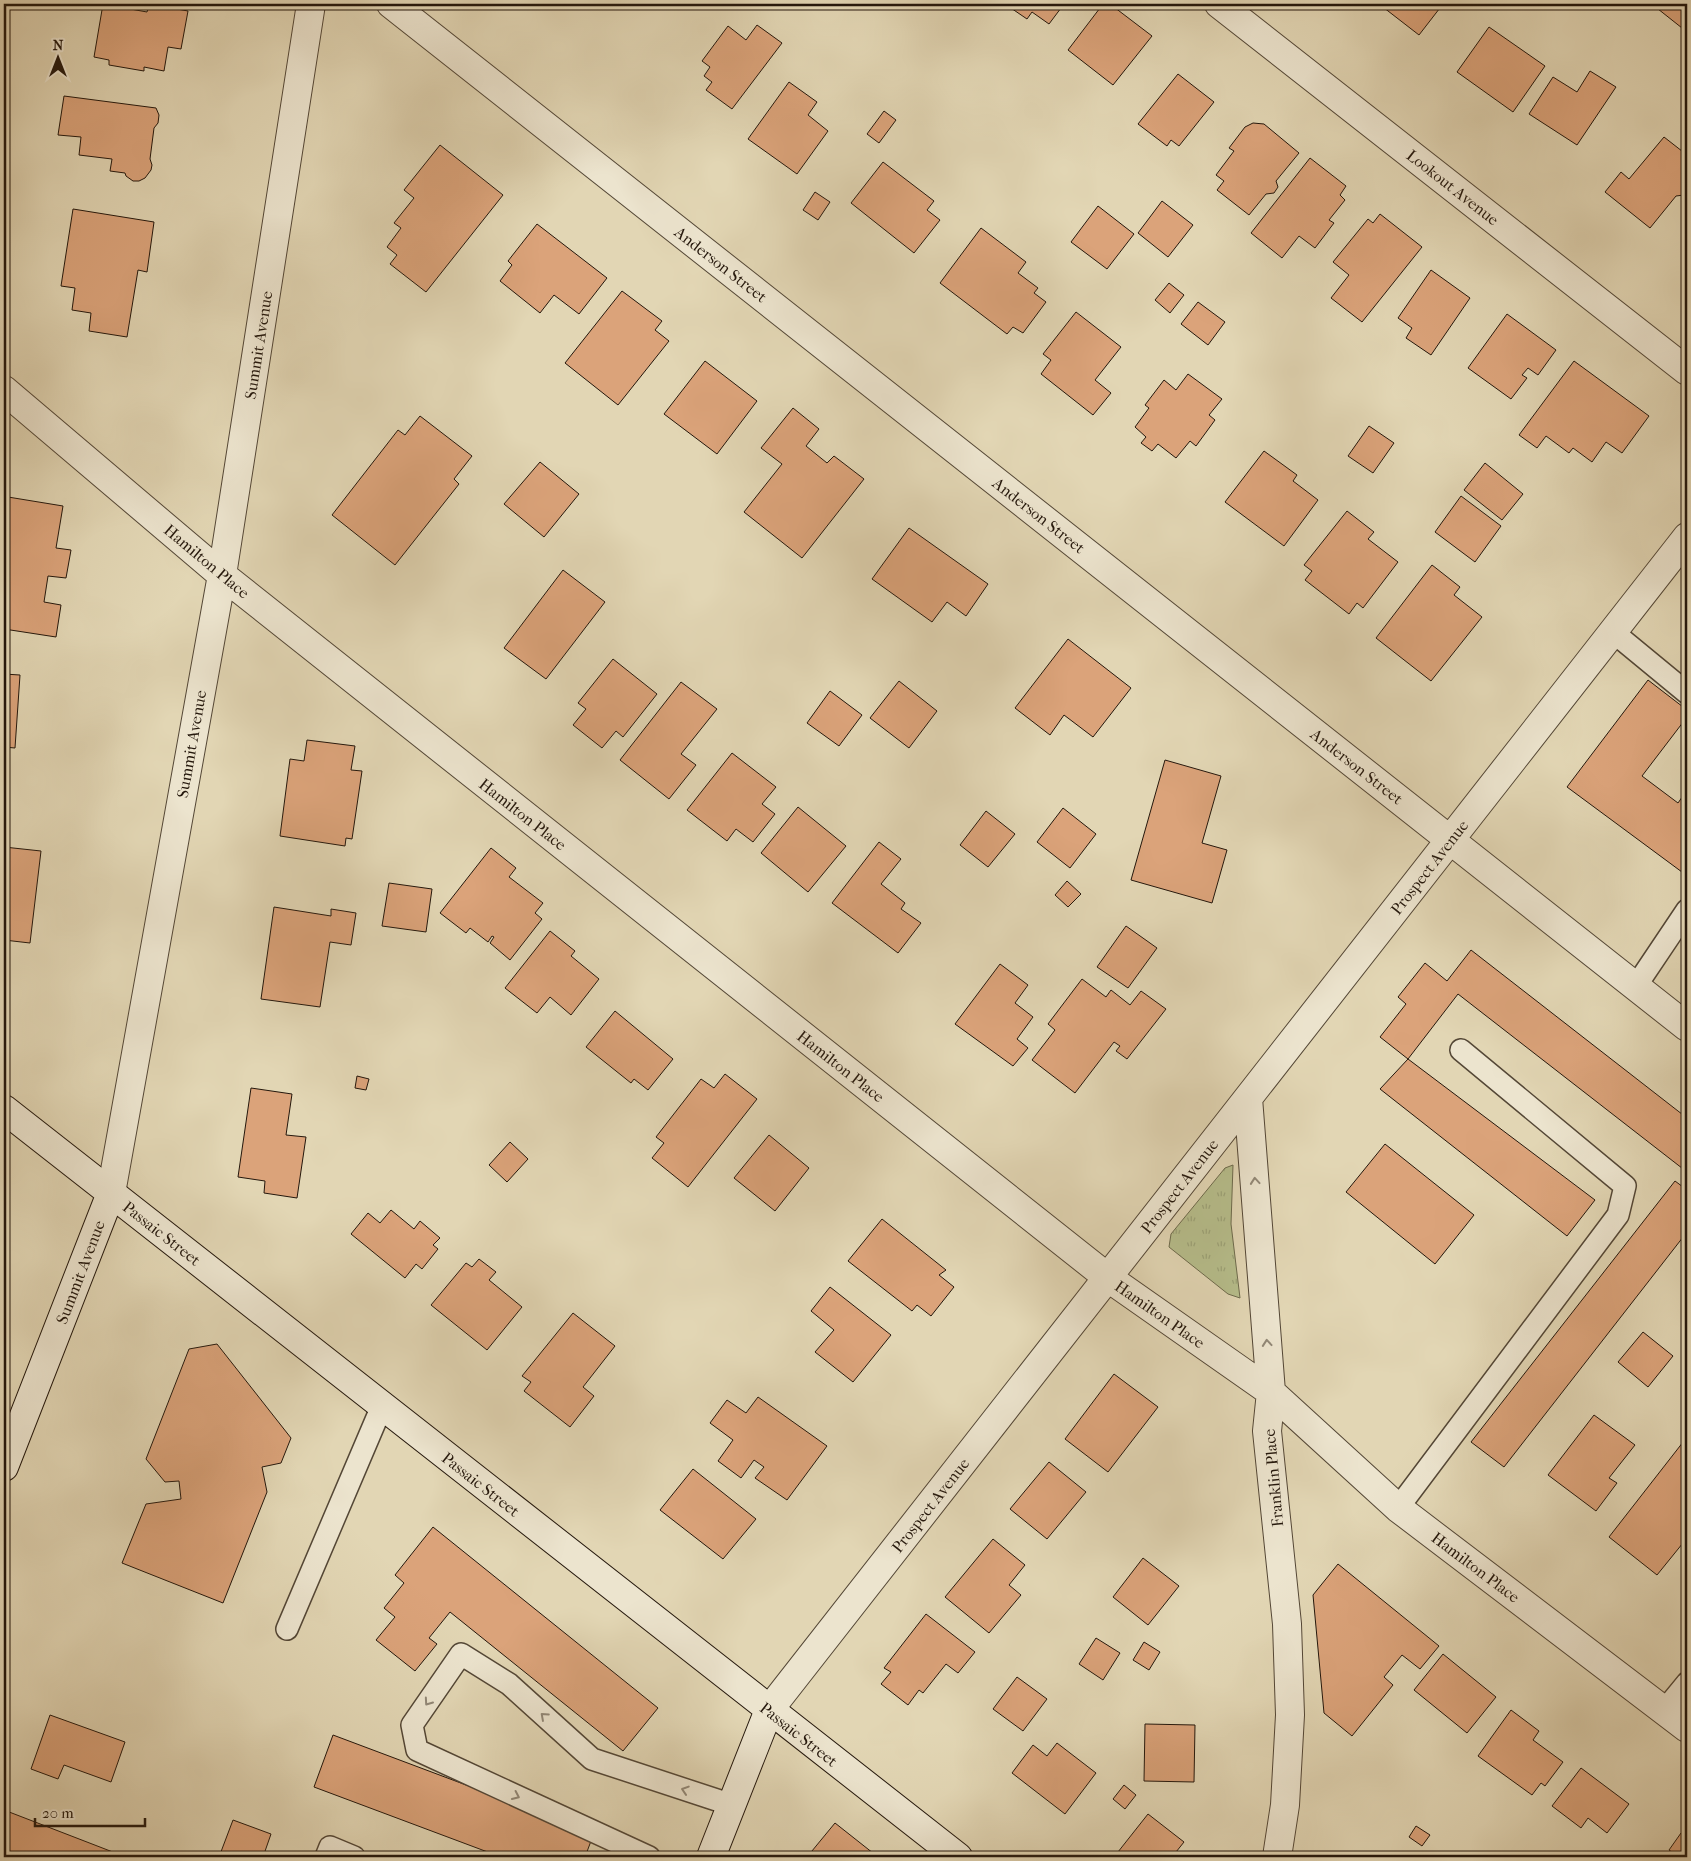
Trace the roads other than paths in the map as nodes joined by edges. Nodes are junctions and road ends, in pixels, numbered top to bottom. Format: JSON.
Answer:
{"nodes":[{"id":1,"x":311,"y":4,"type":"edge"},
{"id":2,"x":391,"y":4,"type":"edge"},
{"id":3,"x":1219,"y":4,"type":"edge"},
{"id":4,"x":1687,"y":371,"type":"edge"},
{"id":5,"x":4,"y":390,"type":"edge"},
{"id":6,"x":1687,"y":537,"type":"edge"},
{"id":7,"x":222,"y":575,"type":"junction"},
{"id":8,"x":1613,"y":632,"type":"junction"},
{"id":9,"x":1687,"y":693,"type":"edge"},
{"id":10,"x":1450,"y":840,"type":"junction"},
{"id":11,"x":1687,"y":910,"type":"edge"},
{"id":12,"x":1636,"y":986,"type":"junction"},
{"id":13,"x":1687,"y":1027,"type":"edge"},
{"id":14,"x":1461,"y":1050,"type":"dead end"},
{"id":15,"x":1248,"y":1098,"type":"junction"},
{"id":16,"x":4,"y":1109,"type":"edge"},
{"id":17,"x":111,"y":1193,"type":"junction"},
{"id":18,"x":1108,"y":1277,"type":"junction"},
{"id":19,"x":1271,"y":1392,"type":"junction"},
{"id":20,"x":382,"y":1406,"type":"junction"},
{"id":21,"x":4,"y":1467,"type":"edge"},
{"id":22,"x":1398,"y":1508,"type":"junction"},
{"id":23,"x":288,"y":1629,"type":"dead end"},
{"id":24,"x":1687,"y":1683,"type":"edge"},
{"id":25,"x":769,"y":1710,"type":"junction"},
{"id":26,"x":1664,"y":1711,"type":"junction"},
{"id":27,"x":1687,"y":1728,"type":"edge"},
{"id":28,"x":732,"y":1805,"type":"junction"},
{"id":29,"x":326,"y":1857,"type":"edge"},
{"id":30,"x":354,"y":1857,"type":"edge"},
{"id":31,"x":650,"y":1857,"type":"edge"},
{"id":32,"x":711,"y":1857,"type":"edge"},
{"id":33,"x":958,"y":1857,"type":"edge"},
{"id":34,"x":1277,"y":1857,"type":"edge"}],
"edges":[{"from":1,"to":7,"type":"street","name":"Summit Avenue"},
{"from":2,"to":10,"type":"street","name":"Anderson Street"},
{"from":3,"to":4,"type":"street","name":"Lookout Avenue"},
{"from":5,"to":7,"type":"street","name":"Hamilton Place"},
{"from":6,"to":8,"type":"street","name":"Prospect Avenue"},
{"from":7,"to":17,"type":"street","name":"Summit Avenue"},
{"from":7,"to":18,"type":"street","name":"Hamilton Place"},
{"from":8,"to":9,"type":"lane"},
{"from":8,"to":10,"type":"street","name":"Prospect Avenue"},
{"from":10,"to":12,"type":"street","name":"Anderson Street"},
{"from":10,"to":15,"type":"street","name":"Prospect Avenue"},
{"from":11,"to":12,"type":"lane"},
{"from":12,"to":13,"type":"street","name":"Anderson Street"},
{"from":14,"to":22,"type":"lane"},
{"from":15,"to":18,"type":"street","name":"Prospect Avenue"},
{"from":19,"to":15,"type":"street","name":"Franklin Place","one_way":true},
{"from":16,"to":17,"type":"street","name":"Passaic Street"},
{"from":17,"to":20,"type":"street","name":"Passaic Street"},
{"from":17,"to":21,"type":"street","name":"Summit Avenue"},
{"from":18,"to":19,"type":"street","name":"Hamilton Place"},
{"from":18,"to":25,"type":"street","name":"Prospect Avenue"},
{"from":19,"to":22,"type":"street","name":"Hamilton Place"},
{"from":19,"to":34,"type":"street","name":"Franklin Place"},
{"from":20,"to":23,"type":"lane"},
{"from":20,"to":25,"type":"street","name":"Passaic Street"},
{"from":22,"to":26,"type":"street","name":"Hamilton Place"},
{"from":24,"to":26,"type":"lane"},
{"from":25,"to":28,"type":"street","name":"Prospect Avenue"},
{"from":25,"to":33,"type":"street","name":"Passaic Street"},
{"from":26,"to":27,"type":"street","name":"Hamilton Place"},
{"from":28,"to":31,"type":"lane","one_way":true},
{"from":28,"to":32,"type":"street","name":"Prospect Avenue"},
{"from":29,"to":30,"type":"lane"}]}
